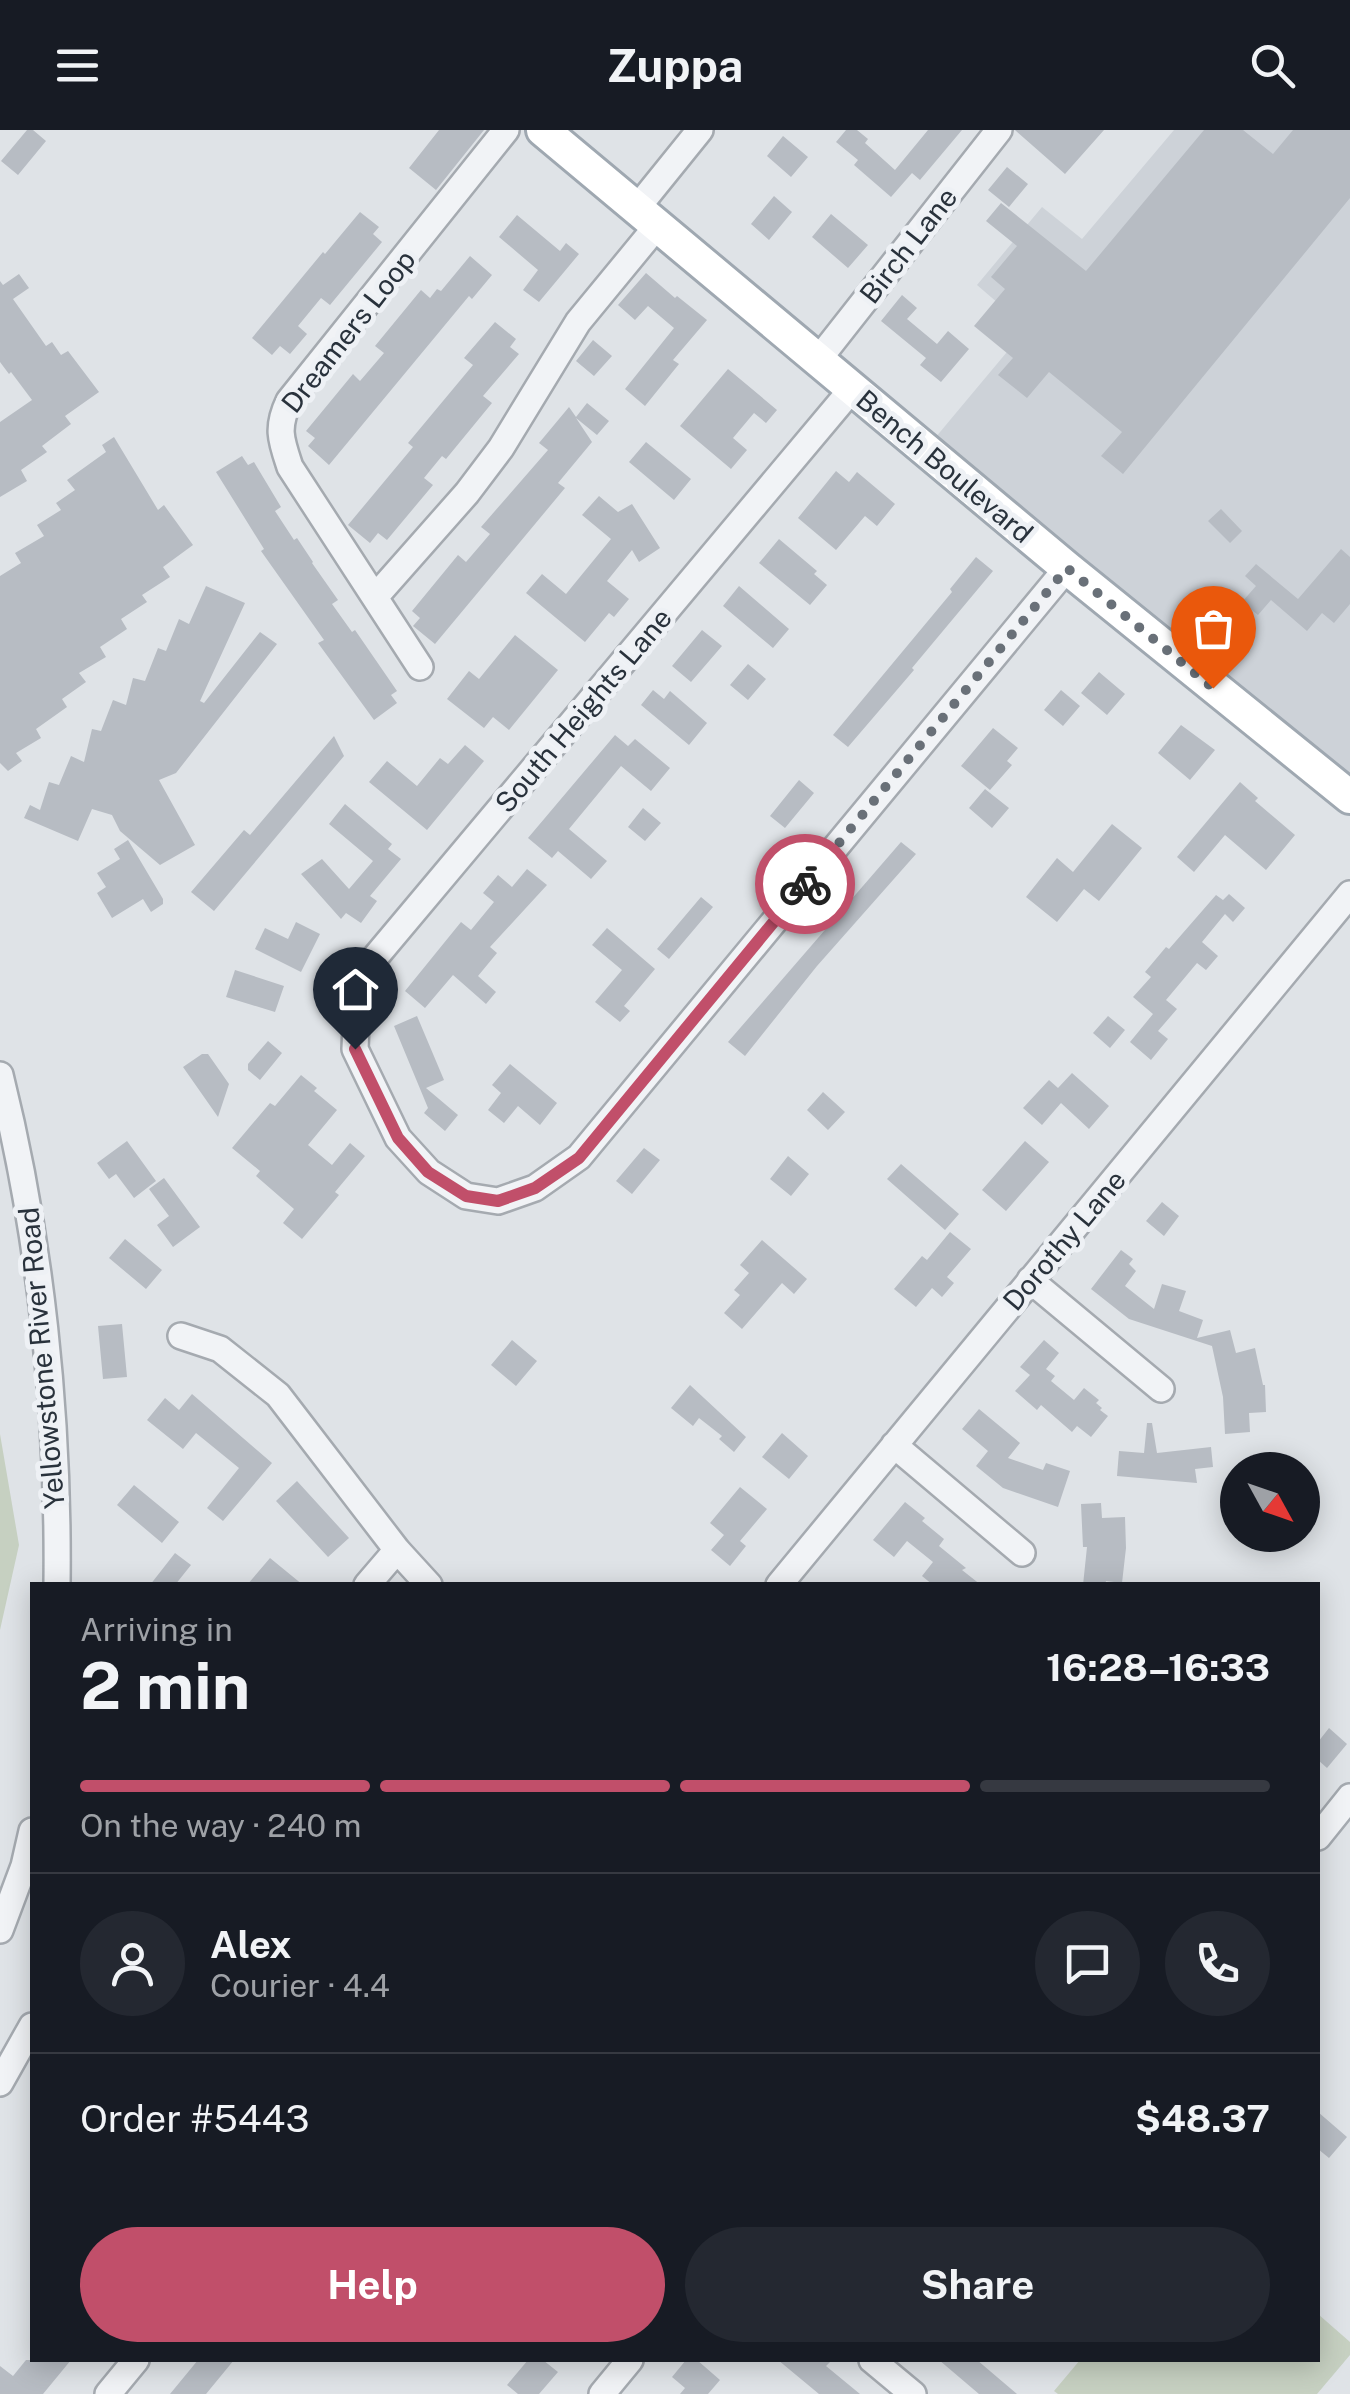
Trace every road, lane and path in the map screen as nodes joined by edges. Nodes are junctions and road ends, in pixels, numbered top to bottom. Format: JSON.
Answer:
{"nodes":[{"id":1,"x":506,"y":130,"type":"edge"},
{"id":2,"x":543,"y":130,"type":"edge"},
{"id":3,"x":700,"y":130,"type":"edge"},
{"id":4,"x":998,"y":130,"type":"edge"},
{"id":5,"x":647,"y":217,"type":"junction"},
{"id":6,"x":818,"y":360,"type":"junction"},
{"id":7,"x":852,"y":389,"type":"junction"},
{"id":8,"x":1067,"y":568,"type":"junction"},
{"id":9,"x":376,"y":596,"type":"junction"},
{"id":10,"x":420,"y":667,"type":"dead end"},
{"id":11,"x":1350,"y":797,"type":"edge"},
{"id":12,"x":1350,"y":894,"type":"edge"},
{"id":13,"x":0,"y":1075,"type":"edge"},
{"id":14,"x":1030,"y":1280,"type":"junction"},
{"id":15,"x":182,"y":1336,"type":"dead end"},
{"id":16,"x":1161,"y":1389,"type":"dead end"},
{"id":17,"x":894,"y":1445,"type":"junction"},
{"id":18,"x":397,"y":1550,"type":"junction"},
{"id":19,"x":1022,"y":1553,"type":"dead end"},
{"id":20,"x":57,"y":1582,"type":"edge"},
{"id":21,"x":370,"y":1582,"type":"edge"},
{"id":22,"x":425,"y":1582,"type":"edge"},
{"id":23,"x":780,"y":1582,"type":"edge"},
{"id":24,"x":1350,"y":1797,"type":"edge"},
{"id":25,"x":1320,"y":1834,"type":"edge"},
{"id":26,"x":28,"y":1867,"type":"edge"},
{"id":27,"x":0,"y":1930,"type":"edge"},
{"id":28,"x":30,"y":2030,"type":"edge"},
{"id":29,"x":0,"y":2083,"type":"edge"},
{"id":30,"x":134,"y":2362,"type":"edge"},
{"id":31,"x":628,"y":2362,"type":"edge"},
{"id":32,"x":874,"y":2362,"type":"edge"},
{"id":33,"x":108,"y":2394,"type":"edge"},
{"id":34,"x":602,"y":2394,"type":"edge"},
{"id":35,"x":913,"y":2394,"type":"edge"}],
"edges":[{"from":1,"to":9,"type":"street","name":"Dreamers Loop"},
{"from":2,"to":5,"type":"main road","name":"Bench Boulevard"},
{"from":3,"to":5,"type":"street"},
{"from":4,"to":6,"type":"street","name":"Birch Lane"},
{"from":5,"to":6,"type":"main road","name":"Bench Boulevard"},
{"from":5,"to":9,"type":"street"},
{"from":6,"to":7,"type":"main road","name":"Bench Boulevard"},
{"from":7,"to":8,"type":"main road","name":"Bench Boulevard"},
{"from":7,"to":8,"type":"street","name":"South Heights Lane"},
{"from":8,"to":11,"type":"main road","name":"Bench Boulevard"},
{"from":9,"to":10,"type":"street","name":"Dreamers Loop"},
{"from":12,"to":14,"type":"street","name":"Dorothy Lane"},
{"from":13,"to":20,"type":"street","name":"Yellowstone River Road"},
{"from":14,"to":16,"type":"street"},
{"from":14,"to":17,"type":"street","name":"Dorothy Lane"},
{"from":15,"to":18,"type":"street"},
{"from":17,"to":19,"type":"street"},
{"from":17,"to":23,"type":"street","name":"Dorothy Lane"},
{"from":18,"to":21,"type":"street"},
{"from":18,"to":22,"type":"street"},
{"from":24,"to":25,"type":"street"},
{"from":26,"to":27,"type":"street"},
{"from":28,"to":29,"type":"street"},
{"from":30,"to":33,"type":"street"},
{"from":31,"to":34,"type":"street"},
{"from":32,"to":35,"type":"street"}]}
